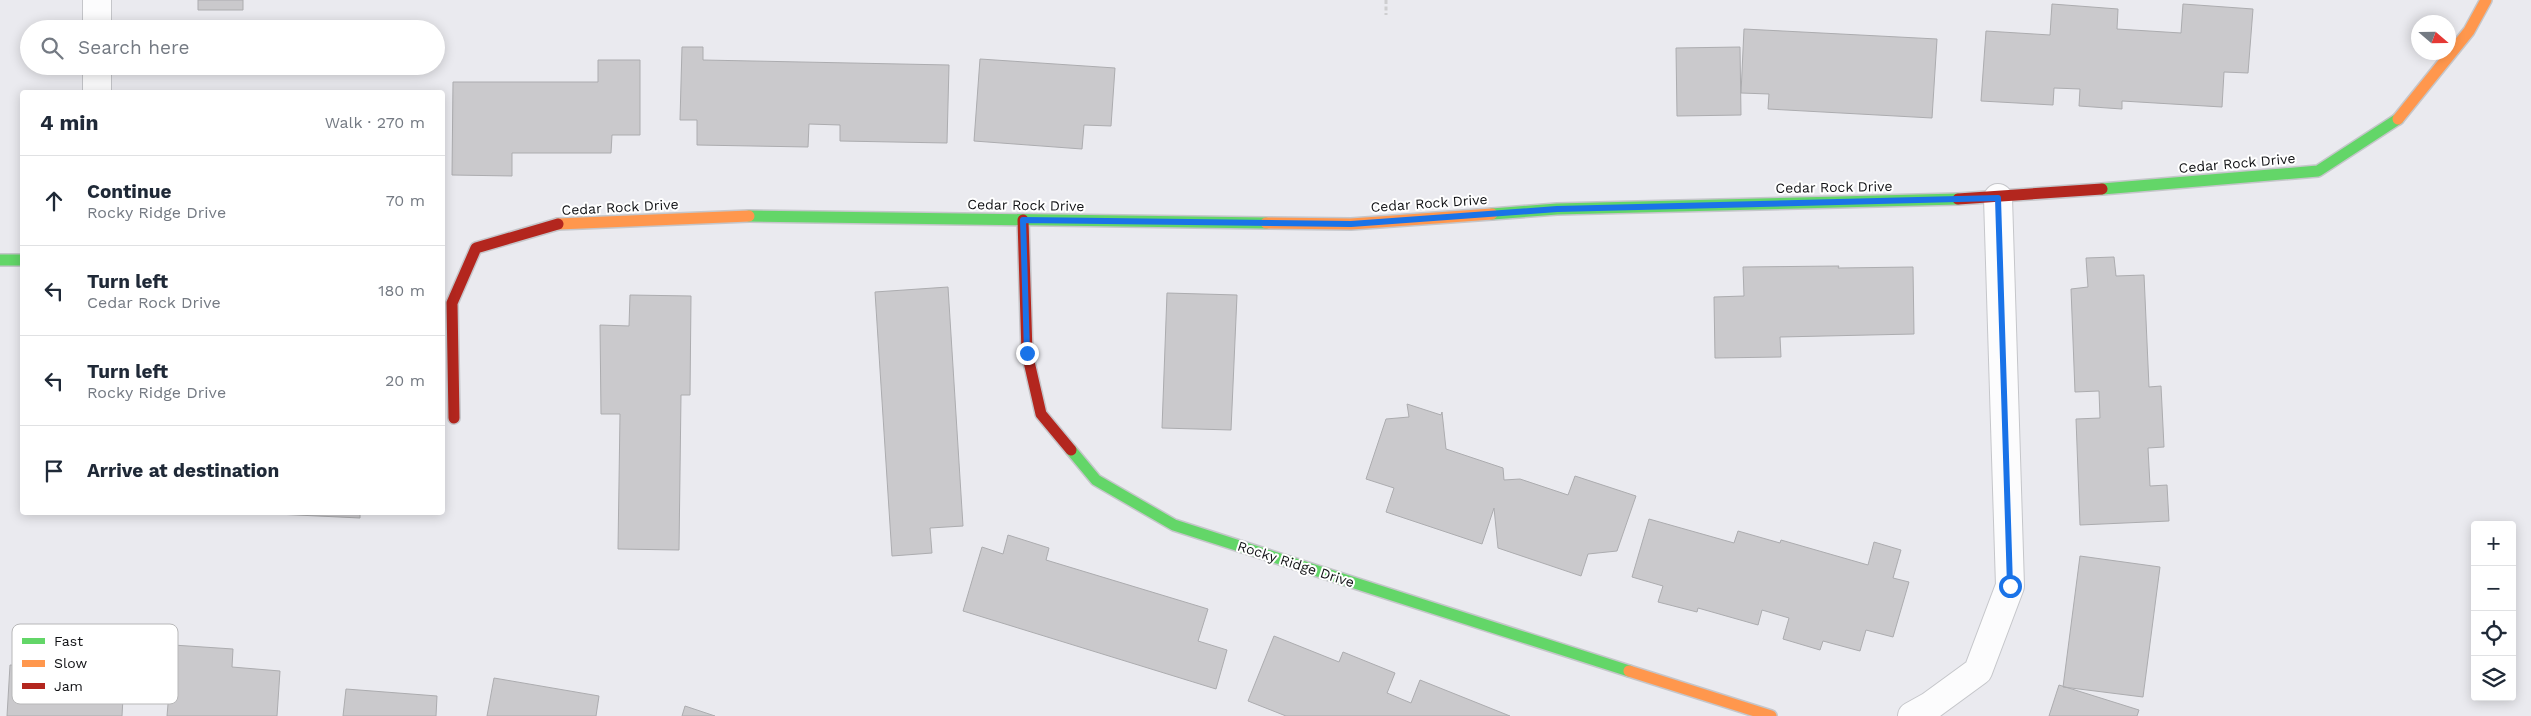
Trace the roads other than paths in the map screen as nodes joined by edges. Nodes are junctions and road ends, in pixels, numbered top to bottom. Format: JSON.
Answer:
{"nodes":[{"id":1,"x":97,"y":0,"type":"edge"},
{"id":2,"x":2486,"y":0,"type":"edge"},
{"id":3,"x":97,"y":20,"type":"edge"},
{"id":4,"x":97,"y":75,"type":"edge"},
{"id":5,"x":97,"y":90,"type":"edge"},
{"id":6,"x":1998,"y":198,"type":"junction"},
{"id":7,"x":1023,"y":220,"type":"junction"},
{"id":8,"x":0,"y":260,"type":"edge"},
{"id":9,"x":20,"y":260,"type":"edge"},
{"id":10,"x":454,"y":418,"type":"dead end"},
{"id":11,"x":1772,"y":716,"type":"edge"},
{"id":12,"x":1912,"y":716,"type":"edge"}],
"edges":[{"from":1,"to":3,"type":"street"},
{"from":2,"to":6,"type":"street","name":"Cedar Rock Drive"},
{"from":4,"to":5,"type":"street"},
{"from":6,"to":7,"type":"street","name":"Cedar Rock Drive"},
{"from":6,"to":12,"type":"street"},
{"from":7,"to":10,"type":"street","name":"Cedar Rock Drive"},
{"from":7,"to":11,"type":"street","name":"Rocky Ridge Drive"},
{"from":8,"to":9,"type":"street"}]}
